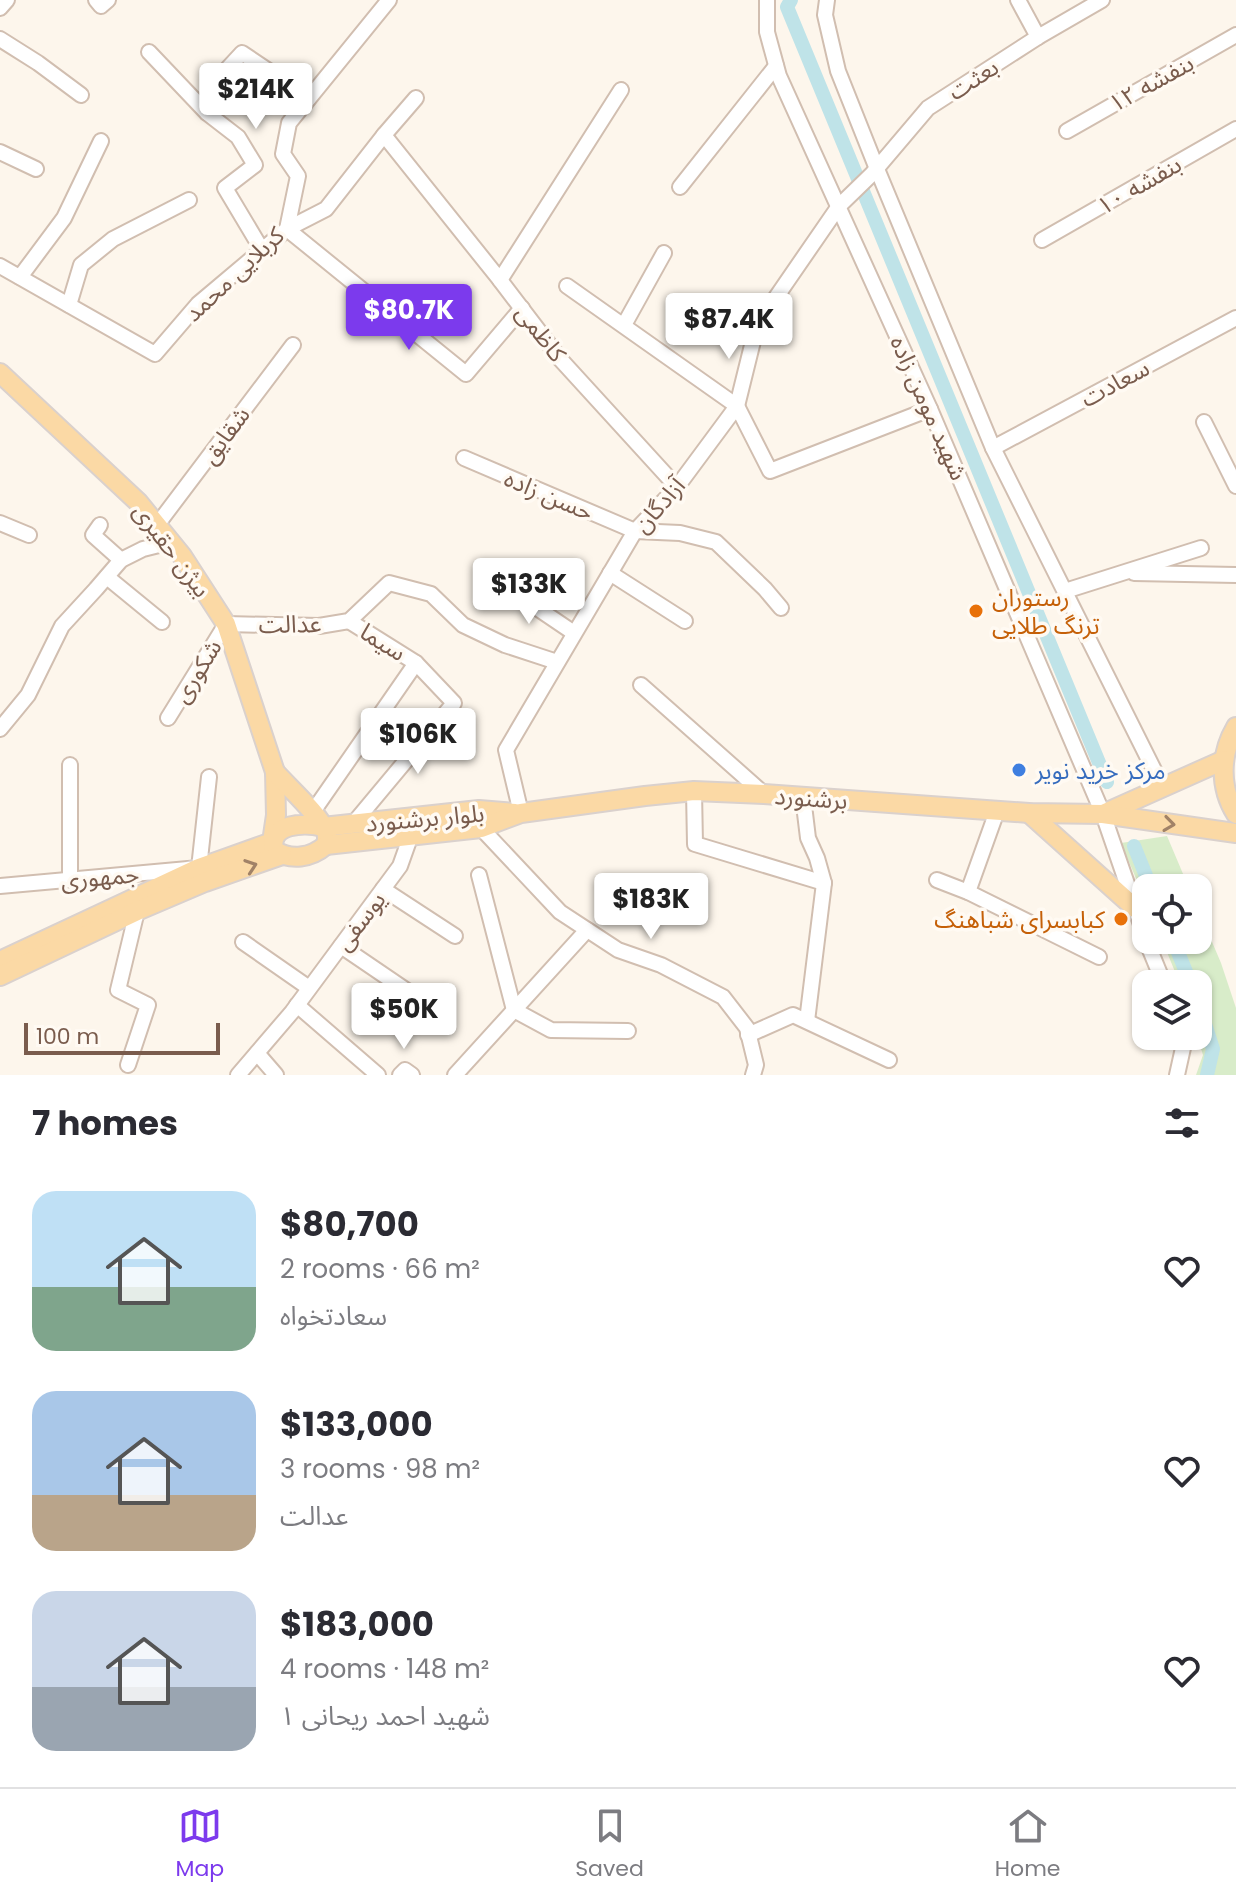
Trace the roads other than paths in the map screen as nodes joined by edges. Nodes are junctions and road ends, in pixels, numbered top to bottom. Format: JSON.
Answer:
{"nodes":[{"id":1,"x":7,"y":0,"type":"edge"},
{"id":2,"x":96,"y":0,"type":"edge"},
{"id":3,"x":108,"y":0,"type":"edge"},
{"id":4,"x":389,"y":0,"type":"edge"},
{"id":5,"x":767,"y":0,"type":"edge"},
{"id":6,"x":827,"y":0,"type":"edge"},
{"id":7,"x":1018,"y":0,"type":"edge"},
{"id":8,"x":1102,"y":0,"type":"edge"},
{"id":9,"x":0,"y":8,"type":"edge"},
{"id":10,"x":1236,"y":35,"type":"edge"},
{"id":11,"x":1038,"y":37,"type":"junction"},
{"id":12,"x":0,"y":39,"type":"edge"},
{"id":13,"x":149,"y":52,"type":"dead end"},
{"id":14,"x":776,"y":66,"type":"junction"},
{"id":15,"x":621,"y":90,"type":"dead end"},
{"id":16,"x":81,"y":95,"type":"dead end"},
{"id":17,"x":309,"y":98,"type":"junction"},
{"id":18,"x":416,"y":98,"type":"dead end"},
{"id":19,"x":207,"y":113,"type":"junction"},
{"id":20,"x":1236,"y":129,"type":"edge"},
{"id":21,"x":1067,"y":131,"type":"dead end"},
{"id":22,"x":384,"y":135,"type":"junction"},
{"id":23,"x":101,"y":141,"type":"dead end"},
{"id":24,"x":0,"y":152,"type":"edge"},
{"id":25,"x":36,"y":169,"type":"dead end"},
{"id":26,"x":877,"y":169,"type":"junction"},
{"id":27,"x":680,"y":187,"type":"dead end"},
{"id":28,"x":851,"y":194,"type":"joint"},
{"id":29,"x":189,"y":200,"type":"dead end"},
{"id":30,"x":839,"y":206,"type":"junction"},
{"id":31,"x":287,"y":229,"type":"junction"},
{"id":32,"x":1042,"y":240,"type":"dead end"},
{"id":33,"x":262,"y":250,"type":"junction"},
{"id":34,"x":664,"y":253,"type":"dead end"},
{"id":35,"x":0,"y":266,"type":"edge"},
{"id":36,"x":20,"y":277,"type":"junction"},
{"id":37,"x":500,"y":280,"type":"junction"},
{"id":38,"x":567,"y":286,"type":"dead end"},
{"id":39,"x":69,"y":305,"type":"junction"},
{"id":40,"x":522,"y":308,"type":"junction"},
{"id":41,"x":1236,"y":318,"type":"edge"},
{"id":42,"x":624,"y":325,"type":"junction"},
{"id":43,"x":293,"y":345,"type":"dead end"},
{"id":44,"x":0,"y":373,"type":"edge"},
{"id":45,"x":737,"y":406,"type":"junction"},
{"id":46,"x":930,"y":409,"type":"junction"},
{"id":47,"x":1204,"y":422,"type":"dead end"},
{"id":48,"x":993,"y":448,"type":"junction"},
{"id":49,"x":464,"y":458,"type":"dead end"},
{"id":50,"x":1236,"y":486,"type":"edge"},
{"id":51,"x":677,"y":487,"type":"junction"},
{"id":52,"x":0,"y":523,"type":"edge"},
{"id":53,"x":157,"y":525,"type":"junction"},
{"id":54,"x":97,"y":530,"type":"dead end"},
{"id":55,"x":635,"y":531,"type":"junction"},
{"id":56,"x":29,"y":535,"type":"dead end"},
{"id":57,"x":171,"y":542,"type":"junction"},
{"id":58,"x":1201,"y":548,"type":"dead end"},
{"id":59,"x":121,"y":560,"type":"junction"},
{"id":60,"x":610,"y":573,"type":"junction"},
{"id":61,"x":1122,"y":573,"type":"junction"},
{"id":62,"x":1236,"y":575,"type":"edge"},
{"id":63,"x":107,"y":577,"type":"junction"},
{"id":64,"x":506,"y":587,"type":"dead end"},
{"id":65,"x":1065,"y":591,"type":"junction"},
{"id":66,"x":781,"y":608,"type":"dead end"},
{"id":67,"x":349,"y":621,"type":"junction"},
{"id":68,"x":685,"y":621,"type":"dead end"},
{"id":69,"x":162,"y":622,"type":"dead end"},
{"id":70,"x":226,"y":624,"type":"junction"},
{"id":71,"x":574,"y":633,"type":"junction"},
{"id":72,"x":557,"y":662,"type":"junction"},
{"id":73,"x":416,"y":663,"type":"junction"},
{"id":74,"x":641,"y":685,"type":"dead end"},
{"id":75,"x":168,"y":718,"type":"dead end"},
{"id":76,"x":1236,"y":727,"type":"edge"},
{"id":77,"x":0,"y":729,"type":"edge"},
{"id":78,"x":1224,"y":760,"type":"junction"},
{"id":79,"x":70,"y":765,"type":"dead end"},
{"id":80,"x":275,"y":772,"type":"junction"},
{"id":81,"x":209,"y":777,"type":"dead end"},
{"id":82,"x":1163,"y":788,"type":"junction"},
{"id":83,"x":694,"y":791,"type":"junction"},
{"id":84,"x":764,"y":794,"type":"junction"},
{"id":85,"x":803,"y":797,"type":"junction"},
{"id":86,"x":997,"y":811,"type":"junction"},
{"id":87,"x":521,"y":813,"type":"junction"},
{"id":88,"x":1029,"y":813,"type":"junction"},
{"id":89,"x":1103,"y":814,"type":"junction"},
{"id":90,"x":1236,"y":814,"type":"edge"},
{"id":91,"x":353,"y":824,"type":"junction"},
{"id":92,"x":321,"y":828,"type":"junction"},
{"id":93,"x":481,"y":828,"type":"junction"},
{"id":94,"x":1236,"y":833,"type":"edge"},
{"id":95,"x":411,"y":835,"type":"junction"},
{"id":96,"x":277,"y":849,"type":"junction"},
{"id":97,"x":199,"y":868,"type":"junction"},
{"id":98,"x":479,"y":875,"type":"dead end"},
{"id":99,"x":70,"y":879,"type":"junction"},
{"id":100,"x":937,"y":880,"type":"dead end"},
{"id":101,"x":824,"y":883,"type":"junction"},
{"id":102,"x":0,"y":886,"type":"edge"},
{"id":103,"x":383,"y":889,"type":"junction"},
{"id":104,"x":968,"y":892,"type":"junction"},
{"id":105,"x":1132,"y":899,"type":"edge"},
{"id":106,"x":1132,"y":905,"type":"edge"},
{"id":107,"x":137,"y":911,"type":"junction"},
{"id":108,"x":587,"y":930,"type":"junction"},
{"id":109,"x":455,"y":936,"type":"dead end"},
{"id":110,"x":243,"y":942,"type":"dead end"},
{"id":111,"x":341,"y":946,"type":"junction"},
{"id":112,"x":1099,"y":957,"type":"dead end"},
{"id":113,"x":0,"y":961,"type":"edge"},
{"id":114,"x":0,"y":976,"type":"edge"},
{"id":115,"x":309,"y":988,"type":"junction"},
{"id":116,"x":297,"y":1005,"type":"junction"},
{"id":117,"x":514,"y":1010,"type":"junction"},
{"id":118,"x":438,"y":1012,"type":"dead end"},
{"id":119,"x":807,"y":1021,"type":"junction"},
{"id":120,"x":628,"y":1031,"type":"dead end"},
{"id":121,"x":748,"y":1035,"type":"junction"},
{"id":122,"x":1183,"y":1050,"type":"edge"},
{"id":123,"x":257,"y":1053,"type":"junction"},
{"id":124,"x":889,"y":1060,"type":"dead end"},
{"id":125,"x":128,"y":1065,"type":"dead end"},
{"id":126,"x":238,"y":1075,"type":"edge"},
{"id":127,"x":276,"y":1075,"type":"edge"},
{"id":128,"x":378,"y":1075,"type":"edge"},
{"id":129,"x":400,"y":1075,"type":"edge"},
{"id":130,"x":412,"y":1075,"type":"edge"},
{"id":131,"x":455,"y":1075,"type":"edge"},
{"id":132,"x":753,"y":1075,"type":"edge"},
{"id":133,"x":1177,"y":1075,"type":"edge"}],
"edges":[{"from":1,"to":9,"type":"street"},
{"from":2,"to":3,"type":"street"},
{"from":4,"to":17,"type":"street","name":"کربلایی محمد"},
{"from":5,"to":14,"type":"street","name":"شهید مومن زاده"},
{"from":6,"to":26,"type":"street"},
{"from":7,"to":11,"type":"street"},
{"from":8,"to":11,"type":"street","name":"بعثت"},
{"from":10,"to":21,"type":"street","name":"بنفشه ۱۲"},
{"from":11,"to":26,"type":"street","name":"بعثت"},
{"from":12,"to":16,"type":"street"},
{"from":13,"to":19,"type":"street"},
{"from":14,"to":27,"type":"street"},
{"from":14,"to":30,"type":"street","name":"شهید مومن زاده"},
{"from":15,"to":37,"type":"street"},
{"from":17,"to":19,"type":"street"},
{"from":17,"to":31,"type":"street","name":"کربلایی محمد"},
{"from":18,"to":22,"type":"street"},
{"from":19,"to":33,"type":"street"},
{"from":20,"to":32,"type":"street","name":"بنفشه ۱۰"},
{"from":22,"to":31,"type":"street"},
{"from":22,"to":37,"type":"street","name":"کاظمی"},
{"from":23,"to":36,"type":"street"},
{"from":24,"to":25,"type":"street"},
{"from":26,"to":28,"type":"street","name":"بعثت"},
{"from":26,"to":48,"type":"street"},
{"from":28,"to":30,"type":"street","name":"آزادگان"},
{"from":29,"to":39,"type":"street"},
{"from":30,"to":45,"type":"street","name":"آزادگان"},
{"from":30,"to":46,"type":"street","name":"شهید مومن زاده"},
{"from":31,"to":33,"type":"street","name":"کربلایی محمد"},
{"from":31,"to":40,"type":"street"},
{"from":33,"to":39,"type":"street","name":"کربلایی محمد"},
{"from":34,"to":42,"type":"street"},
{"from":35,"to":36,"type":"street","name":"کربلایی محمد"},
{"from":36,"to":39,"type":"street","name":"کربلایی محمد"},
{"from":37,"to":40,"type":"street","name":"کاظمی"},
{"from":38,"to":42,"type":"street"},
{"from":40,"to":51,"type":"street","name":"کاظمی"},
{"from":41,"to":48,"type":"street","name":"سعادت"},
{"from":42,"to":45,"type":"street"},
{"from":43,"to":53,"type":"street","name":"شقایق"},
{"from":44,"to":53,"type":"main road","name":"بیژن حقیری"},
{"from":45,"to":46,"type":"street"},
{"from":45,"to":51,"type":"street","name":"آزادگان"},
{"from":46,"to":89,"type":"street","name":"شهید مومن زاده"},
{"from":47,"to":50,"type":"street"},
{"from":48,"to":65,"type":"street"},
{"from":49,"to":55,"type":"street","name":"حسن زاده"},
{"from":51,"to":55,"type":"street","name":"آزادگان"},
{"from":52,"to":56,"type":"street"},
{"from":53,"to":57,"type":"main road","name":"بیژن حقیری"},
{"from":54,"to":59,"type":"street"},
{"from":55,"to":60,"type":"street","name":"آزادگان"},
{"from":55,"to":66,"type":"street"},
{"from":57,"to":59,"type":"street"},
{"from":57,"to":70,"type":"main road","name":"بیژن حقیری"},
{"from":58,"to":61,"type":"street"},
{"from":59,"to":63,"type":"street"},
{"from":60,"to":68,"type":"street"},
{"from":60,"to":71,"type":"street","name":"آزادگان"},
{"from":61,"to":62,"type":"street"},
{"from":61,"to":65,"type":"street"},
{"from":63,"to":69,"type":"street"},
{"from":63,"to":77,"type":"street"},
{"from":64,"to":71,"type":"street"},
{"from":65,"to":82,"type":"street"},
{"from":67,"to":70,"type":"street","name":"عدالت"},
{"from":67,"to":72,"type":"street","name":"عدالت"},
{"from":67,"to":73,"type":"street","name":"سیما"},
{"from":70,"to":75,"type":"street","name":"شکوری"},
{"from":70,"to":80,"type":"main road","name":"بیژن حقیری"},
{"from":71,"to":72,"type":"street","name":"آزادگان"},
{"from":72,"to":87,"type":"street","name":"آزادگان"},
{"from":73,"to":91,"type":"street","name":"سیما"},
{"from":73,"to":92,"type":"street","name":"سیما"},
{"from":74,"to":84,"type":"street"},
{"from":76,"to":78,"type":"main road"},
{"from":78,"to":82,"type":"main road","name":"برشنورد"},
{"from":78,"to":90,"type":"main road"},
{"from":79,"to":99,"type":"street"},
{"from":80,"to":92,"type":"main road"},
{"from":80,"to":96,"type":"main road"},
{"from":81,"to":97,"type":"street"},
{"from":82,"to":89,"type":"main road","name":"برشنورد"},
{"from":83,"to":84,"type":"main road","name":"برشنورد"},
{"from":83,"to":87,"type":"main road","name":"برشنورد"},
{"from":83,"to":101,"type":"street"},
{"from":84,"to":85,"type":"main road","name":"برشنورد"},
{"from":85,"to":86,"type":"main road","name":"برشنورد"},
{"from":85,"to":101,"type":"street"},
{"from":86,"to":88,"type":"main road","name":"برشنورد"},
{"from":86,"to":104,"type":"street"},
{"from":87,"to":91,"type":"main road","name":"بلوار برشنورد"},
{"from":87,"to":93,"type":"main road","name":"بلوار برشنورد"},
{"from":88,"to":89,"type":"main road","name":"برشنورد"},
{"from":88,"to":106,"type":"main road"},
{"from":89,"to":94,"type":"main road","name":"برشنورد","one_way":true},
{"from":89,"to":105,"type":"street","name":"شهید مومن زاده"},
{"from":91,"to":92,"type":"main road","name":"بلوار برشنورد"},
{"from":92,"to":95,"type":"main road","name":"بلوار برشنورد"},
{"from":92,"to":96,"type":"main road"},
{"from":92,"to":96,"type":"main road"},
{"from":93,"to":95,"type":"main road","name":"بلوار برشنورد"},
{"from":93,"to":108,"type":"street"},
{"from":95,"to":103,"type":"street","name":"یوسفی"},
{"from":96,"to":97,"type":"main road"},
{"from":107,"to":96,"type":"main road","one_way":true},
{"from":97,"to":99,"type":"street","name":"جمهوری"},
{"from":97,"to":113,"type":"main road"},
{"from":98,"to":117,"type":"street"},
{"from":99,"to":102,"type":"street","name":"جمهوری"},
{"from":100,"to":104,"type":"street"},
{"from":101,"to":119,"type":"street"},
{"from":103,"to":109,"type":"street"},
{"from":103,"to":111,"type":"street","name":"یوسفی"},
{"from":104,"to":112,"type":"street"},
{"from":107,"to":114,"type":"main road"},
{"from":107,"to":125,"type":"street"},
{"from":108,"to":117,"type":"street"},
{"from":108,"to":121,"type":"street"},
{"from":110,"to":115,"type":"street"},
{"from":111,"to":115,"type":"street","name":"یوسفی"},
{"from":111,"to":118,"type":"street"},
{"from":115,"to":116,"type":"street","name":"یوسفی"},
{"from":116,"to":123,"type":"street","name":"یوسفی"},
{"from":116,"to":128,"type":"street"},
{"from":117,"to":120,"type":"street"},
{"from":117,"to":131,"type":"street"},
{"from":119,"to":121,"type":"street"},
{"from":119,"to":124,"type":"street"},
{"from":121,"to":132,"type":"street"},
{"from":122,"to":133,"type":"street"},
{"from":123,"to":126,"type":"street","name":"یوسفی"},
{"from":123,"to":127,"type":"street"},
{"from":129,"to":130,"type":"street"}]}
